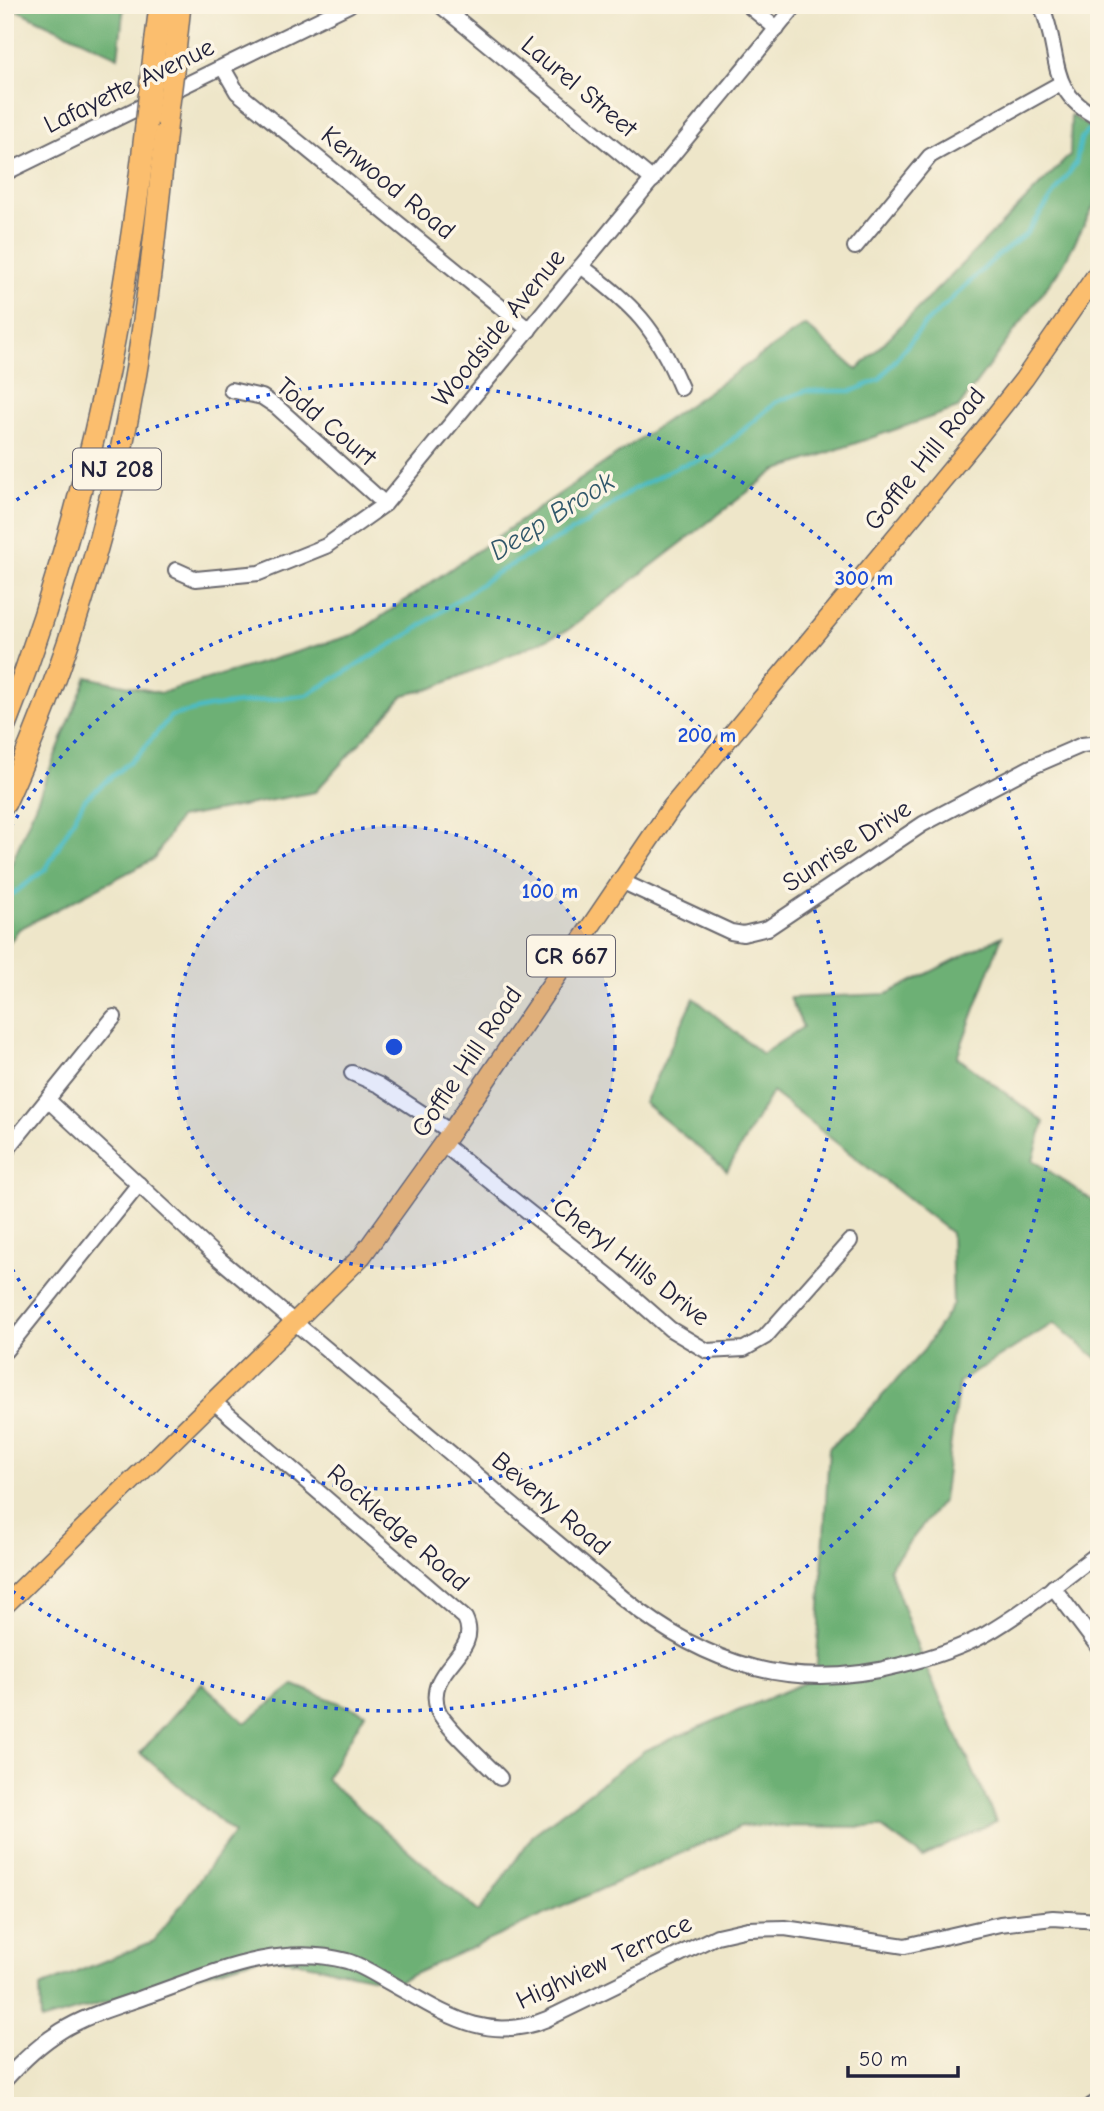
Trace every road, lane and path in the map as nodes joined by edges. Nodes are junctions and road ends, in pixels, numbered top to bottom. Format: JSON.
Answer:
{"nodes":[{"id":1,"x":150,"y":5,"type":"edge"},
{"id":2,"x":349,"y":5,"type":"edge"},
{"id":3,"x":440,"y":5,"type":"edge"},
{"id":4,"x":748,"y":5,"type":"edge"},
{"id":5,"x":796,"y":5,"type":"edge"},
{"id":6,"x":1041,"y":5,"type":"edge"},
{"id":7,"x":175,"y":6,"type":"edge"},
{"id":8,"x":777,"y":29,"type":"junction"},
{"id":9,"x":223,"y":68,"type":"junction"},
{"id":10,"x":151,"y":80,"type":"junction"},
{"id":11,"x":1061,"y":83,"type":"junction"},
{"id":12,"x":1099,"y":118,"type":"edge"},
{"id":13,"x":5,"y":173,"type":"edge"},
{"id":14,"x":653,"y":180,"type":"junction"},
{"id":15,"x":855,"y":247,"type":"dead end"},
{"id":16,"x":581,"y":266,"type":"junction"},
{"id":17,"x":1099,"y":271,"type":"edge"},
{"id":18,"x":528,"y":330,"type":"junction"},
{"id":19,"x":681,"y":388,"type":"dead end"},
{"id":20,"x":231,"y":390,"type":"dead end"},
{"id":21,"x":384,"y":504,"type":"junction"},
{"id":22,"x":176,"y":570,"type":"dead end"},
{"id":23,"x":5,"y":725,"type":"edge"},
{"id":24,"x":1099,"y":743,"type":"edge"},
{"id":25,"x":5,"y":803,"type":"edge"},
{"id":26,"x":621,"y":881,"type":"junction"},
{"id":27,"x":114,"y":1017,"type":"dead end"},
{"id":28,"x":352,"y":1073,"type":"dead end"},
{"id":29,"x":48,"y":1100,"type":"junction"},
{"id":30,"x":447,"y":1138,"type":"junction"},
{"id":31,"x":5,"y":1152,"type":"edge"},
{"id":32,"x":139,"y":1184,"type":"junction"},
{"id":33,"x":849,"y":1241,"type":"dead end"},
{"id":34,"x":295,"y":1323,"type":"junction"},
{"id":35,"x":5,"y":1351,"type":"edge"},
{"id":36,"x":214,"y":1402,"type":"junction"},
{"id":37,"x":1099,"y":1553,"type":"edge"},
{"id":38,"x":1053,"y":1587,"type":"junction"},
{"id":39,"x":5,"y":1605,"type":"edge"},
{"id":40,"x":1099,"y":1648,"type":"edge"},
{"id":41,"x":500,"y":1778,"type":"dead end"},
{"id":42,"x":1099,"y":1921,"type":"edge"},
{"id":43,"x":5,"y":2080,"type":"edge"},
{"id":44,"x":1099,"y":2101,"type":"edge"},
{"id":45,"x":1091,"y":2106,"type":"edge"}],
"edges":[{"from":1,"to":10,"type":"highway"},
{"from":2,"to":9,"type":"street","name":"Lafayette Avenue"},
{"from":3,"to":14,"type":"street","name":"Laurel Street"},
{"from":4,"to":8,"type":"street"},
{"from":5,"to":8,"type":"street","name":"Woodside Avenue"},
{"from":6,"to":11,"type":"street"},
{"from":7,"to":10,"type":"highway","number":"NJ 208"},
{"from":7,"to":25,"type":"highway","number":"NJ 208","bridge":true},
{"from":8,"to":14,"type":"street","name":"Woodside Avenue"},
{"from":9,"to":13,"type":"street","name":"Lafayette Avenue"},
{"from":9,"to":18,"type":"street","name":"Kenwood Road"},
{"from":10,"to":23,"type":"highway","number":"NJ 208","bridge":true},
{"from":11,"to":12,"type":"street"},
{"from":11,"to":15,"type":"street"},
{"from":14,"to":16,"type":"street","name":"Woodside Avenue"},
{"from":16,"to":18,"type":"street","name":"Woodside Avenue"},
{"from":16,"to":19,"type":"street"},
{"from":17,"to":26,"type":"main road","name":"Goffle Hill Road","number":"CR 667"},
{"from":18,"to":21,"type":"street","name":"Woodside Avenue"},
{"from":20,"to":21,"type":"street","name":"Todd Court"},
{"from":21,"to":22,"type":"street","name":"Woodside Avenue"},
{"from":24,"to":26,"type":"street","name":"Sunrise Drive"},
{"from":26,"to":30,"type":"main road","name":"Goffle Hill Road","number":"CR 667"},
{"from":27,"to":29,"type":"street"},
{"from":28,"to":30,"type":"street","name":"Cheryl Hills Drive"},
{"from":29,"to":31,"type":"street"},
{"from":29,"to":32,"type":"street","name":"Beverly Road"},
{"from":30,"to":33,"type":"street","name":"Cheryl Hills Drive"},
{"from":30,"to":34,"type":"main road","name":"Goffle Hill Road","number":"CR 667"},
{"from":32,"to":34,"type":"street","name":"Beverly Road"},
{"from":32,"to":35,"type":"street"},
{"from":34,"to":36,"type":"main road","name":"Goffle Hill Road","number":"CR 667"},
{"from":34,"to":38,"type":"street","name":"Beverly Road"},
{"from":36,"to":39,"type":"main road","name":"Goffle Hill Road","number":"CR 667"},
{"from":36,"to":41,"type":"street","name":"Rockledge Road"},
{"from":37,"to":38,"type":"street","name":"Beverly Road"},
{"from":38,"to":40,"type":"street"},
{"from":42,"to":43,"type":"street","name":"Highview Terrace"},
{"from":44,"to":45,"type":"street"}]}
